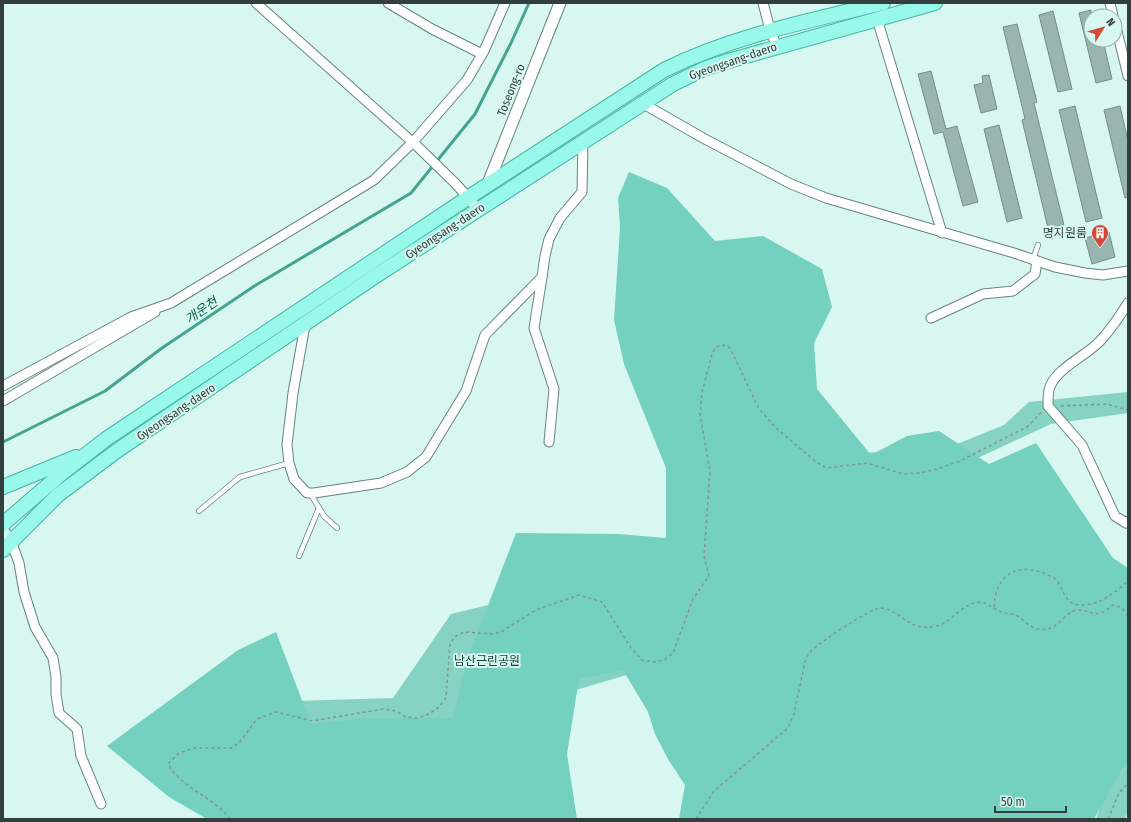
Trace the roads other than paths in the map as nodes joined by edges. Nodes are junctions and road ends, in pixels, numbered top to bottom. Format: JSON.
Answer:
{"nodes":[{"id":1,"x":256,"y":3,"type":"edge"},
{"id":2,"x":388,"y":3,"type":"edge"},
{"id":3,"x":505,"y":3,"type":"edge"},
{"id":4,"x":560,"y":3,"type":"edge"},
{"id":5,"x":763,"y":3,"type":"edge"},
{"id":6,"x":883,"y":3,"type":"edge"},
{"id":7,"x":935,"y":3,"type":"edge"},
{"id":8,"x":877,"y":19,"type":"junction"},
{"id":9,"x":770,"y":30,"type":"junction"},
{"id":10,"x":777,"y":46,"type":"junction"},
{"id":11,"x":1121,"y":48,"type":"edge"},
{"id":12,"x":482,"y":54,"type":"junction"},
{"id":13,"x":1128,"y":76,"type":"edge"},
{"id":14,"x":642,"y":103,"type":"junction"},
{"id":15,"x":583,"y":141,"type":"junction"},
{"id":16,"x":415,"y":144,"type":"junction"},
{"id":17,"x":487,"y":186,"type":"junction"},
{"id":18,"x":469,"y":197,"type":"junction"},
{"id":19,"x":478,"y":209,"type":"junction"},
{"id":20,"x":942,"y":232,"type":"junction"},
{"id":21,"x":1038,"y":245,"type":"dead end"},
{"id":22,"x":1035,"y":260,"type":"junction"},
{"id":23,"x":1128,"y":271,"type":"edge"},
{"id":24,"x":542,"y":277,"type":"junction"},
{"id":25,"x":171,"y":303,"type":"junction"},
{"id":26,"x":1128,"y":303,"type":"edge"},
{"id":27,"x":930,"y":318,"type":"dead end"},
{"id":28,"x":304,"y":325,"type":"junction"},
{"id":29,"x":3,"y":386,"type":"edge"},
{"id":30,"x":3,"y":401,"type":"edge"},
{"id":31,"x":549,"y":442,"type":"dead end"},
{"id":32,"x":89,"y":451,"type":"junction"},
{"id":33,"x":288,"y":463,"type":"junction"},
{"id":34,"x":3,"y":487,"type":"edge"},
{"id":35,"x":310,"y":493,"type":"junction"},
{"id":36,"x":319,"y":508,"type":"junction"},
{"id":37,"x":199,"y":511,"type":"dead end"},
{"id":38,"x":1128,"y":521,"type":"edge"},
{"id":39,"x":3,"y":524,"type":"edge"},
{"id":40,"x":337,"y":528,"type":"dead end"},
{"id":41,"x":6,"y":541,"type":"edge"},
{"id":42,"x":299,"y":556,"type":"dead end"},
{"id":43,"x":101,"y":804,"type":"dead end"}],
"edges":[{"from":1,"to":16,"type":"street"},
{"from":2,"to":12,"type":"street"},
{"from":3,"to":12,"type":"street"},
{"from":4,"to":17,"type":"street","name":"Toseong-ro"},
{"from":5,"to":9,"type":"street"},
{"from":6,"to":9,"type":"main road","name":"Gyeongsang-daero"},
{"from":7,"to":8,"type":"main road","name":"Gyeongsang-daero"},
{"from":8,"to":10,"type":"main road","name":"Gyeongsang-daero"},
{"from":8,"to":20,"type":"street"},
{"from":9,"to":10,"type":"street"},
{"from":9,"to":17,"type":"main road","name":"Gyeongsang-daero"},
{"from":10,"to":14,"type":"main road","name":"Gyeongsang-daero"},
{"from":11,"to":13,"type":"street"},
{"from":12,"to":16,"type":"street"},
{"from":14,"to":15,"type":"main road","name":"Gyeongsang-daero"},
{"from":14,"to":20,"type":"street"},
{"from":15,"to":19,"type":"main road","name":"Gyeongsang-daero"},
{"from":15,"to":24,"type":"street"},
{"from":16,"to":18,"type":"street"},
{"from":16,"to":25,"type":"street"},
{"from":17,"to":18,"type":"main road","name":"Gyeongsang-daero"},
{"from":18,"to":19,"type":"street"},
{"from":18,"to":32,"type":"main road","name":"Gyeongsang-daero"},
{"from":19,"to":28,"type":"main road","name":"Gyeongsang-daero"},
{"from":20,"to":22,"type":"street"},
{"from":21,"to":22,"type":"lane"},
{"from":22,"to":23,"type":"street"},
{"from":22,"to":27,"type":"street"},
{"from":24,"to":31,"type":"street"},
{"from":24,"to":35,"type":"street"},
{"from":25,"to":29,"type":"street"},
{"from":25,"to":30,"type":"street"},
{"from":26,"to":38,"type":"street"},
{"from":28,"to":33,"type":"street"},
{"from":28,"to":41,"type":"main road","name":"Gyeongsang-daero"},
{"from":32,"to":34,"type":"main road"},
{"from":32,"to":39,"type":"main road","name":"Gyeongsang-daero"},
{"from":33,"to":35,"type":"street"},
{"from":33,"to":37,"type":"lane"},
{"from":35,"to":36,"type":"lane"},
{"from":36,"to":40,"type":"lane"},
{"from":36,"to":42,"type":"lane"},
{"from":41,"to":43,"type":"street"}]}
